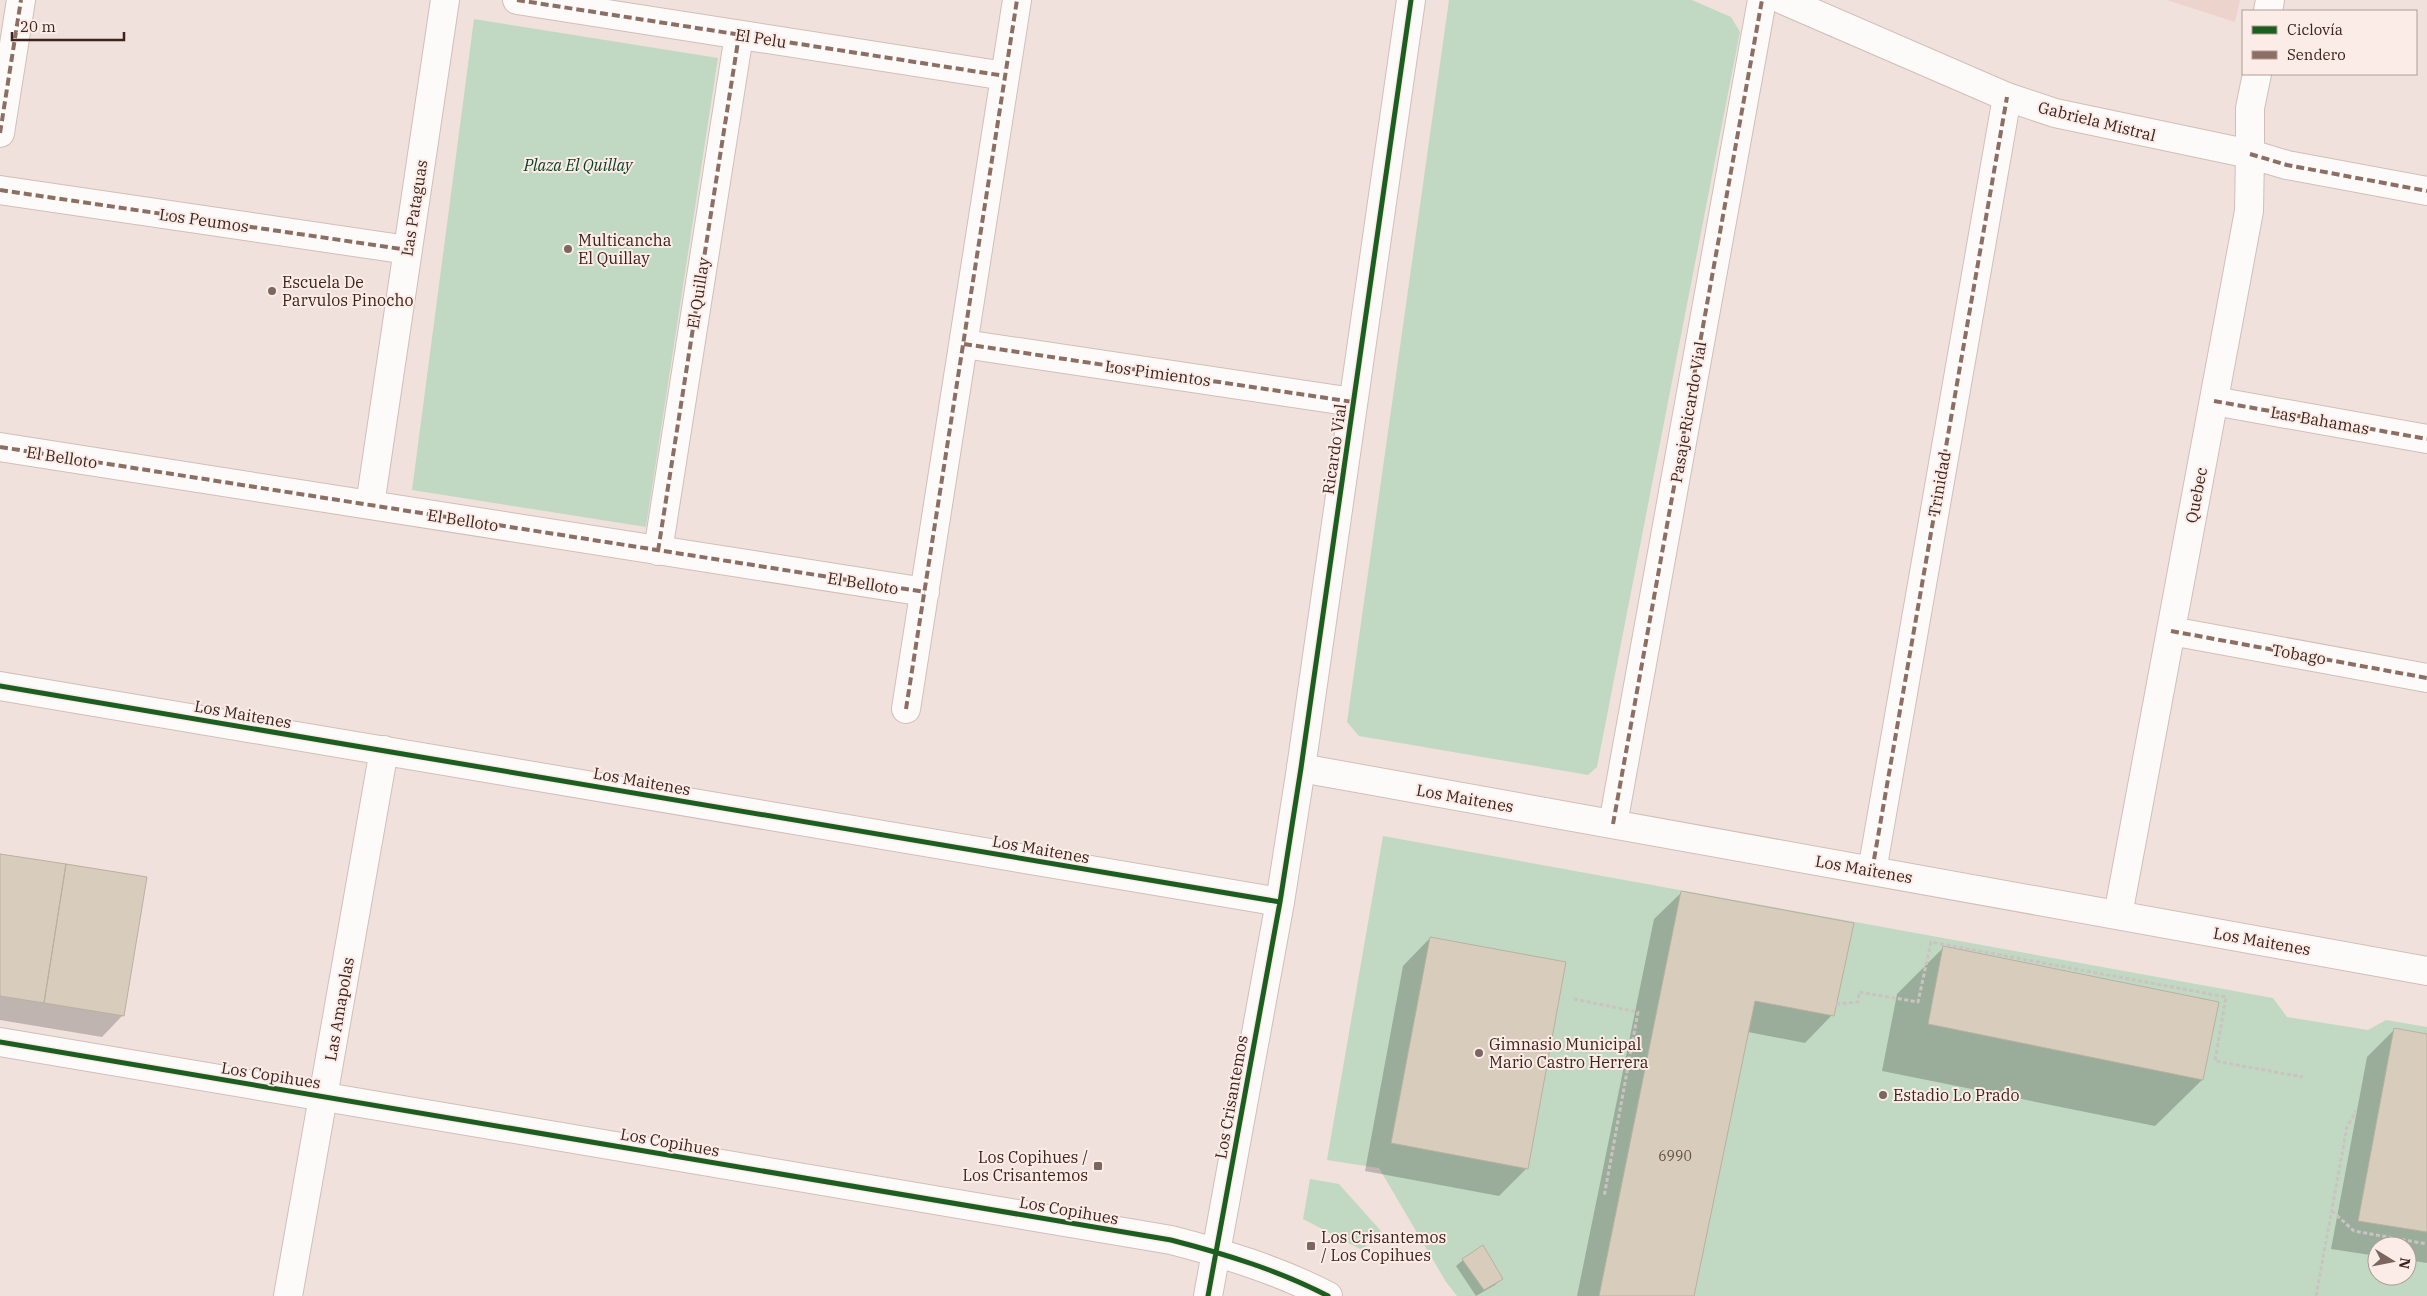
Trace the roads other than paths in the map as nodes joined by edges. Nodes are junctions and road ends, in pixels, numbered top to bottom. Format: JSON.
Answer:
{"nodes":[{"id":1,"x":21,"y":0,"type":"edge"},
{"id":2,"x":445,"y":0,"type":"edge"},
{"id":3,"x":517,"y":0,"type":"edge"},
{"id":4,"x":1017,"y":0,"type":"edge"},
{"id":5,"x":1411,"y":0,"type":"edge"},
{"id":6,"x":1762,"y":0,"type":"edge"},
{"id":7,"x":1783,"y":0,"type":"edge"},
{"id":8,"x":739,"y":35,"type":"junction"},
{"id":9,"x":2257,"y":75,"type":"edge"},
{"id":10,"x":1005,"y":76,"type":"junction"},
{"id":11,"x":2006,"y":96,"type":"junction"},
{"id":12,"x":0,"y":133,"type":"edge"},
{"id":13,"x":2250,"y":154,"type":"junction"},
{"id":14,"x":0,"y":190,"type":"edge"},
{"id":15,"x":2427,"y":191,"type":"edge"},
{"id":16,"x":408,"y":250,"type":"junction"},
{"id":17,"x":964,"y":344,"type":"junction"},
{"id":18,"x":2214,"y":401,"type":"junction"},
{"id":19,"x":1353,"y":402,"type":"junction"},
{"id":20,"x":2427,"y":440,"type":"edge"},
{"id":21,"x":0,"y":447,"type":"edge"},
{"id":22,"x":370,"y":505,"type":"junction"},
{"id":23,"x":658,"y":551,"type":"junction"},
{"id":24,"x":925,"y":592,"type":"junction"},
{"id":25,"x":2171,"y":631,"type":"junction"},
{"id":26,"x":2427,"y":678,"type":"edge"},
{"id":27,"x":0,"y":686,"type":"edge"},
{"id":28,"x":906,"y":709,"type":"dead end"},
{"id":29,"x":384,"y":750,"type":"junction"},
{"id":30,"x":1301,"y":768,"type":"junction"},
{"id":31,"x":1613,"y":824,"type":"junction"},
{"id":32,"x":1872,"y":871,"type":"junction"},
{"id":33,"x":1280,"y":902,"type":"junction"},
{"id":34,"x":2118,"y":915,"type":"junction"},
{"id":35,"x":2427,"y":971,"type":"edge"},
{"id":36,"x":0,"y":1042,"type":"edge"},
{"id":37,"x":324,"y":1096,"type":"junction"},
{"id":38,"x":1216,"y":1251,"type":"junction"},
{"id":39,"x":288,"y":1296,"type":"edge"},
{"id":40,"x":1208,"y":1296,"type":"edge"},
{"id":41,"x":1328,"y":1296,"type":"edge"}],
"edges":[{"from":1,"to":12,"type":"street"},
{"from":2,"to":16,"type":"street","name":"Las Pataguas"},
{"from":3,"to":8,"type":"street","name":"El Pelu"},
{"from":4,"to":10,"type":"street"},
{"from":5,"to":19,"type":"street","name":"Ricardo Vial"},
{"from":6,"to":31,"type":"street","name":"Pasaje Ricardo Vial"},
{"from":7,"to":11,"type":"street","name":"Gabriela Mistral"},
{"from":8,"to":10,"type":"street","name":"El Pelu"},
{"from":8,"to":23,"type":"street","name":"El Quillay"},
{"from":9,"to":13,"type":"street","name":"Quebec"},
{"from":10,"to":17,"type":"street"},
{"from":11,"to":13,"type":"street","name":"Gabriela Mistral"},
{"from":11,"to":32,"type":"street","name":"Trinidad"},
{"from":13,"to":15,"type":"street","name":"Gabriela Mistral"},
{"from":13,"to":18,"type":"street","name":"Quebec"},
{"from":14,"to":16,"type":"street","name":"Los Peumos"},
{"from":16,"to":22,"type":"street","name":"Las Pataguas"},
{"from":17,"to":19,"type":"street","name":"Los Pimientos"},
{"from":17,"to":24,"type":"street"},
{"from":18,"to":20,"type":"street","name":"Las Bahamas"},
{"from":18,"to":25,"type":"street","name":"Quebec"},
{"from":19,"to":30,"type":"street","name":"Ricardo Vial"},
{"from":21,"to":22,"type":"street","name":"El Belloto"},
{"from":22,"to":23,"type":"street","name":"El Belloto"},
{"from":23,"to":24,"type":"street","name":"El Belloto"},
{"from":24,"to":28,"type":"street"},
{"from":25,"to":26,"type":"street","name":"Tobago"},
{"from":25,"to":34,"type":"street","name":"Quebec"},
{"from":27,"to":29,"type":"street","name":"Los Maitenes"},
{"from":29,"to":33,"type":"street","name":"Los Maitenes"},
{"from":29,"to":37,"type":"street","name":"Las Amapolas"},
{"from":30,"to":31,"type":"street","name":"Los Maitenes"},
{"from":30,"to":33,"type":"street","name":"Ricardo Vial"},
{"from":31,"to":32,"type":"street","name":"Los Maitenes"},
{"from":32,"to":34,"type":"street","name":"Los Maitenes"},
{"from":33,"to":38,"type":"street","name":"Los Crisantemos"},
{"from":34,"to":35,"type":"street","name":"Los Maitenes"},
{"from":36,"to":37,"type":"street","name":"Los Copihues"},
{"from":37,"to":38,"type":"street","name":"Los Copihues"},
{"from":37,"to":39,"type":"street","name":"Las Amapolas"},
{"from":38,"to":40,"type":"street","name":"Los Crisantemos"},
{"from":38,"to":41,"type":"street","name":"Los Copihues"}]}
